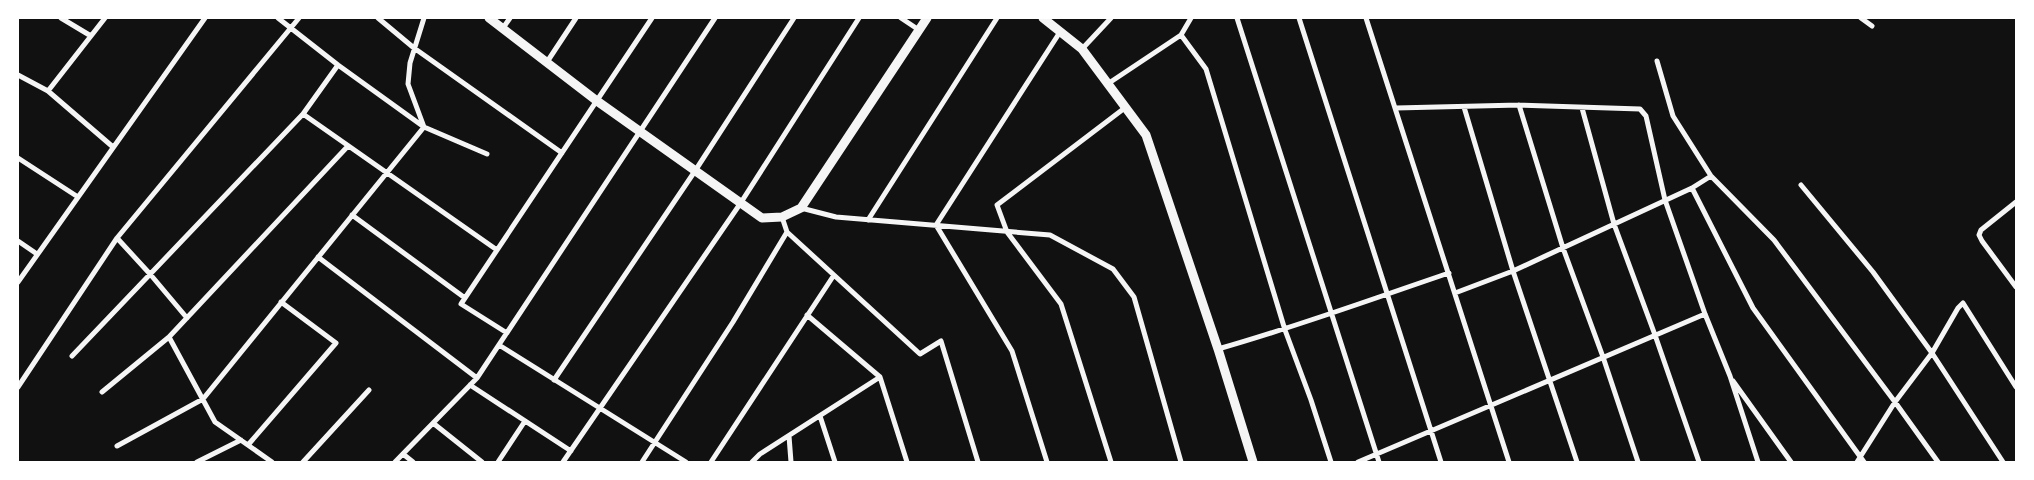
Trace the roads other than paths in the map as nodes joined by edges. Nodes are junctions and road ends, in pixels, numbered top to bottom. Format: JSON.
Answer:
{"nodes":[{"id":1,"x":61,"y":18,"type":"edge"},
{"id":2,"x":105,"y":18,"type":"edge"},
{"id":3,"x":206,"y":18,"type":"edge"},
{"id":4,"x":278,"y":18,"type":"edge"},
{"id":5,"x":299,"y":18,"type":"edge"},
{"id":6,"x":378,"y":18,"type":"edge"},
{"id":7,"x":424,"y":18,"type":"edge"},
{"id":8,"x":489,"y":18,"type":"edge"},
{"id":9,"x":510,"y":18,"type":"edge"},
{"id":10,"x":576,"y":18,"type":"edge"},
{"id":11,"x":652,"y":18,"type":"edge"},
{"id":12,"x":715,"y":18,"type":"edge"},
{"id":13,"x":794,"y":18,"type":"edge"},
{"id":14,"x":859,"y":18,"type":"edge"},
{"id":15,"x":901,"y":18,"type":"edge"},
{"id":16,"x":927,"y":18,"type":"edge"},
{"id":17,"x":997,"y":18,"type":"edge"},
{"id":18,"x":1043,"y":18,"type":"edge"},
{"id":19,"x":1111,"y":18,"type":"edge"},
{"id":20,"x":1191,"y":18,"type":"edge"},
{"id":21,"x":1237,"y":18,"type":"edge"},
{"id":22,"x":1300,"y":18,"type":"edge"},
{"id":23,"x":1366,"y":18,"type":"edge"},
{"id":24,"x":1861,"y":18,"type":"edge"},
{"id":25,"x":1872,"y":26,"type":"dead end"},
{"id":26,"x":292,"y":27,"type":"junction"},
{"id":27,"x":503,"y":28,"type":"junction"},
{"id":28,"x":919,"y":30,"type":"junction"},
{"id":29,"x":1060,"y":32,"type":"junction"},
{"id":30,"x":91,"y":36,"type":"junction"},
{"id":31,"x":1181,"y":36,"type":"junction"},
{"id":32,"x":414,"y":48,"type":"junction"},
{"id":33,"x":1082,"y":48,"type":"junction"},
{"id":34,"x":1657,"y":61,"type":"dead end"},
{"id":35,"x":547,"y":62,"type":"junction"},
{"id":36,"x":338,"y":65,"type":"junction"},
{"id":37,"x":18,"y":75,"type":"edge"},
{"id":38,"x":1109,"y":83,"type":"junction"},
{"id":39,"x":48,"y":91,"type":"junction"},
{"id":40,"x":597,"y":101,"type":"junction"},
{"id":41,"x":1519,"y":106,"type":"junction"},
{"id":42,"x":1126,"y":107,"type":"junction"},
{"id":43,"x":1464,"y":107,"type":"junction"},
{"id":44,"x":1396,"y":108,"type":"junction"},
{"id":45,"x":1582,"y":108,"type":"junction"},
{"id":46,"x":303,"y":114,"type":"junction"},
{"id":47,"x":424,"y":127,"type":"junction"},
{"id":48,"x":640,"y":132,"type":"junction"},
{"id":49,"x":348,"y":146,"type":"junction"},
{"id":50,"x":113,"y":148,"type":"junction"},
{"id":51,"x":562,"y":153,"type":"junction"},
{"id":52,"x":487,"y":154,"type":"dead end"},
{"id":53,"x":18,"y":158,"type":"edge"},
{"id":54,"x":695,"y":171,"type":"junction"},
{"id":55,"x":387,"y":173,"type":"junction"},
{"id":56,"x":1711,"y":176,"type":"junction"},
{"id":57,"x":1801,"y":185,"type":"dead end"},
{"id":58,"x":1692,"y":188,"type":"junction"},
{"id":59,"x":78,"y":197,"type":"junction"},
{"id":60,"x":1665,"y":200,"type":"junction"},
{"id":61,"x":2016,"y":202,"type":"edge"},
{"id":62,"x":740,"y":204,"type":"junction"},
{"id":63,"x":801,"y":208,"type":"junction"},
{"id":64,"x":352,"y":215,"type":"junction"},
{"id":65,"x":782,"y":217,"type":"junction"},
{"id":66,"x":868,"y":220,"type":"junction"},
{"id":67,"x":1614,"y":224,"type":"junction"},
{"id":68,"x":936,"y":226,"type":"junction"},
{"id":69,"x":787,"y":232,"type":"junction"},
{"id":70,"x":1007,"y":232,"type":"junction"},
{"id":71,"x":117,"y":238,"type":"junction"},
{"id":72,"x":18,"y":241,"type":"edge"},
{"id":73,"x":1563,"y":248,"type":"junction"},
{"id":74,"x":497,"y":250,"type":"junction"},
{"id":75,"x":37,"y":254,"type":"junction"},
{"id":76,"x":318,"y":258,"type":"junction"},
{"id":77,"x":1513,"y":271,"type":"junction"},
{"id":78,"x":1449,"y":273,"type":"junction"},
{"id":79,"x":150,"y":274,"type":"junction"},
{"id":80,"x":834,"y":275,"type":"junction"},
{"id":81,"x":18,"y":282,"type":"edge"},
{"id":82,"x":2016,"y":287,"type":"edge"},
{"id":83,"x":1455,"y":293,"type":"junction"},
{"id":84,"x":1387,"y":294,"type":"junction"},
{"id":85,"x":465,"y":298,"type":"junction"},
{"id":86,"x":282,"y":302,"type":"junction"},
{"id":87,"x":1331,"y":312,"type":"junction"},
{"id":88,"x":1705,"y":314,"type":"junction"},
{"id":89,"x":807,"y":315,"type":"junction"},
{"id":90,"x":187,"y":318,"type":"junction"},
{"id":91,"x":1285,"y":330,"type":"junction"},
{"id":92,"x":507,"y":333,"type":"junction"},
{"id":93,"x":1655,"y":335,"type":"junction"},
{"id":94,"x":170,"y":337,"type":"junction"},
{"id":95,"x":499,"y":345,"type":"junction"},
{"id":96,"x":1218,"y":350,"type":"junction"},
{"id":97,"x":1932,"y":353,"type":"junction"},
{"id":98,"x":72,"y":356,"type":"dead end"},
{"id":99,"x":1602,"y":357,"type":"junction"},
{"id":100,"x":1730,"y":376,"type":"junction"},
{"id":101,"x":880,"y":377,"type":"junction"},
{"id":102,"x":477,"y":378,"type":"junction"},
{"id":103,"x":1551,"y":379,"type":"junction"},
{"id":104,"x":554,"y":380,"type":"junction"},
{"id":105,"x":470,"y":385,"type":"junction"},
{"id":106,"x":18,"y":387,"type":"edge"},
{"id":107,"x":2016,"y":387,"type":"edge"},
{"id":108,"x":369,"y":390,"type":"dead end"},
{"id":109,"x":102,"y":392,"type":"dead end"},
{"id":110,"x":203,"y":398,"type":"junction"},
{"id":111,"x":1896,"y":402,"type":"junction"},
{"id":112,"x":1491,"y":405,"type":"junction"},
{"id":113,"x":600,"y":409,"type":"junction"},
{"id":114,"x":820,"y":416,"type":"junction"},
{"id":115,"x":525,"y":421,"type":"junction"},
{"id":116,"x":433,"y":423,"type":"junction"},
{"id":117,"x":1431,"y":430,"type":"junction"},
{"id":118,"x":789,"y":436,"type":"junction"},
{"id":119,"x":241,"y":440,"type":"junction"},
{"id":120,"x":654,"y":444,"type":"junction"},
{"id":121,"x":248,"y":445,"type":"junction"},
{"id":122,"x":117,"y":446,"type":"dead end"},
{"id":123,"x":571,"y":451,"type":"junction"},
{"id":124,"x":1376,"y":453,"type":"junction"},
{"id":125,"x":403,"y":454,"type":"junction"},
{"id":126,"x":1860,"y":461,"type":"edge"},
{"id":127,"x":197,"y":462,"type":"edge"},
{"id":128,"x":272,"y":462,"type":"edge"},
{"id":129,"x":303,"y":462,"type":"edge"},
{"id":130,"x":395,"y":462,"type":"edge"},
{"id":131,"x":413,"y":462,"type":"edge"},
{"id":132,"x":482,"y":462,"type":"edge"},
{"id":133,"x":498,"y":462,"type":"edge"},
{"id":134,"x":563,"y":462,"type":"edge"},
{"id":135,"x":642,"y":462,"type":"edge"},
{"id":136,"x":686,"y":462,"type":"edge"},
{"id":137,"x":711,"y":462,"type":"edge"},
{"id":138,"x":752,"y":462,"type":"edge"},
{"id":139,"x":791,"y":462,"type":"edge"},
{"id":140,"x":835,"y":462,"type":"edge"},
{"id":141,"x":907,"y":462,"type":"edge"},
{"id":142,"x":978,"y":462,"type":"edge"},
{"id":143,"x":1047,"y":462,"type":"edge"},
{"id":144,"x":1111,"y":462,"type":"edge"},
{"id":145,"x":1181,"y":462,"type":"edge"},
{"id":146,"x":1253,"y":462,"type":"edge"},
{"id":147,"x":1331,"y":462,"type":"edge"},
{"id":148,"x":1358,"y":462,"type":"edge"},
{"id":149,"x":1379,"y":462,"type":"edge"},
{"id":150,"x":1441,"y":462,"type":"edge"},
{"id":151,"x":1509,"y":462,"type":"edge"},
{"id":152,"x":1577,"y":462,"type":"edge"},
{"id":153,"x":1638,"y":462,"type":"edge"},
{"id":154,"x":1698,"y":462,"type":"edge"},
{"id":155,"x":1758,"y":462,"type":"edge"},
{"id":156,"x":1791,"y":462,"type":"edge"},
{"id":157,"x":1938,"y":462,"type":"edge"},
{"id":158,"x":2003,"y":462,"type":"edge"}],
"edges":[{"from":1,"to":30,"type":"street"},
{"from":2,"to":30,"type":"street"},
{"from":3,"to":50,"type":"street"},
{"from":4,"to":26,"type":"street"},
{"from":5,"to":26,"type":"street"},
{"from":6,"to":32,"type":"street"},
{"from":7,"to":32,"type":"street"},
{"from":8,"to":27,"type":"street"},
{"from":9,"to":27,"type":"street"},
{"from":10,"to":35,"type":"street"},
{"from":11,"to":40,"type":"street"},
{"from":12,"to":48,"type":"street"},
{"from":13,"to":54,"type":"street"},
{"from":14,"to":62,"type":"street"},
{"from":15,"to":28,"type":"street"},
{"from":16,"to":28,"type":"street"},
{"from":17,"to":66,"type":"street"},
{"from":18,"to":29,"type":"street"},
{"from":19,"to":33,"type":"street"},
{"from":20,"to":31,"type":"street"},
{"from":21,"to":87,"type":"street"},
{"from":22,"to":84,"type":"street"},
{"from":23,"to":44,"type":"street"},
{"from":24,"to":25,"type":"street"},
{"from":26,"to":36,"type":"street"},
{"from":26,"to":71,"type":"street"},
{"from":27,"to":35,"type":"street"},
{"from":28,"to":63,"type":"street"},
{"from":29,"to":33,"type":"street"},
{"from":29,"to":68,"type":"street"},
{"from":30,"to":39,"type":"street"},
{"from":31,"to":38,"type":"street"},
{"from":31,"to":91,"type":"street"},
{"from":32,"to":47,"type":"street"},
{"from":32,"to":51,"type":"street"},
{"from":33,"to":38,"type":"street"},
{"from":34,"to":56,"type":"street"},
{"from":35,"to":40,"type":"street"},
{"from":36,"to":46,"type":"street"},
{"from":36,"to":47,"type":"street"},
{"from":37,"to":39,"type":"street"},
{"from":38,"to":42,"type":"street"},
{"from":39,"to":50,"type":"street"},
{"from":40,"to":48,"type":"street"},
{"from":40,"to":51,"type":"street"},
{"from":41,"to":43,"type":"street"},
{"from":41,"to":45,"type":"street"},
{"from":41,"to":73,"type":"street"},
{"from":42,"to":70,"type":"street"},
{"from":42,"to":96,"type":"street"},
{"from":43,"to":44,"type":"street"},
{"from":43,"to":77,"type":"street"},
{"from":44,"to":78,"type":"street"},
{"from":45,"to":60,"type":"street"},
{"from":45,"to":67,"type":"street"},
{"from":46,"to":49,"type":"street"},
{"from":46,"to":79,"type":"street"},
{"from":47,"to":52,"type":"street"},
{"from":47,"to":55,"type":"street"},
{"from":48,"to":54,"type":"street"},
{"from":48,"to":92,"type":"street"},
{"from":49,"to":55,"type":"street"},
{"from":49,"to":90,"type":"street"},
{"from":50,"to":59,"type":"street"},
{"from":51,"to":74,"type":"street"},
{"from":53,"to":59,"type":"street"},
{"from":54,"to":62,"type":"street"},
{"from":54,"to":104,"type":"street"},
{"from":55,"to":64,"type":"street"},
{"from":55,"to":74,"type":"street"},
{"from":56,"to":58,"type":"street"},
{"from":56,"to":111,"type":"street"},
{"from":57,"to":97,"type":"street"},
{"from":58,"to":60,"type":"street"},
{"from":58,"to":126,"type":"street"},
{"from":59,"to":75,"type":"street"},
{"from":60,"to":67,"type":"street"},
{"from":60,"to":88,"type":"street"},
{"from":61,"to":82,"type":"street"},
{"from":62,"to":65,"type":"street"},
{"from":62,"to":113,"type":"street"},
{"from":63,"to":65,"type":"street"},
{"from":63,"to":66,"type":"street"},
{"from":64,"to":76,"type":"street"},
{"from":64,"to":85,"type":"street"},
{"from":65,"to":69,"type":"street"},
{"from":66,"to":68,"type":"street"},
{"from":67,"to":73,"type":"street"},
{"from":67,"to":93,"type":"street"},
{"from":68,"to":70,"type":"street"},
{"from":68,"to":143,"type":"street"},
{"from":69,"to":80,"type":"street"},
{"from":69,"to":120,"type":"street"},
{"from":70,"to":144,"type":"street"},
{"from":70,"to":145,"type":"street"},
{"from":71,"to":79,"type":"street"},
{"from":71,"to":106,"type":"street"},
{"from":72,"to":75,"type":"street"},
{"from":73,"to":77,"type":"street"},
{"from":73,"to":99,"type":"street"},
{"from":74,"to":85,"type":"street"},
{"from":75,"to":81,"type":"street"},
{"from":76,"to":86,"type":"street"},
{"from":76,"to":102,"type":"street"},
{"from":77,"to":83,"type":"street"},
{"from":77,"to":103,"type":"street"},
{"from":78,"to":83,"type":"street"},
{"from":78,"to":84,"type":"street"},
{"from":79,"to":90,"type":"street"},
{"from":79,"to":98,"type":"street"},
{"from":80,"to":89,"type":"street"},
{"from":80,"to":142,"type":"street"},
{"from":83,"to":112,"type":"street"},
{"from":84,"to":87,"type":"street"},
{"from":84,"to":117,"type":"street"},
{"from":85,"to":92,"type":"street"},
{"from":86,"to":110,"type":"street"},
{"from":86,"to":121,"type":"street"},
{"from":87,"to":91,"type":"street"},
{"from":87,"to":124,"type":"street"},
{"from":88,"to":93,"type":"street"},
{"from":88,"to":100,"type":"street"},
{"from":89,"to":101,"type":"street"},
{"from":89,"to":137,"type":"street"},
{"from":90,"to":94,"type":"street"},
{"from":91,"to":96,"type":"street"},
{"from":91,"to":147,"type":"street"},
{"from":92,"to":95,"type":"street"},
{"from":93,"to":99,"type":"street"},
{"from":93,"to":154,"type":"street"},
{"from":94,"to":109,"type":"street"},
{"from":94,"to":110,"type":"street"},
{"from":95,"to":102,"type":"street"},
{"from":95,"to":104,"type":"street"},
{"from":96,"to":146,"type":"street"},
{"from":97,"to":107,"type":"street"},
{"from":97,"to":111,"type":"street"},
{"from":97,"to":158,"type":"street"},
{"from":99,"to":103,"type":"street"},
{"from":99,"to":153,"type":"street"},
{"from":100,"to":155,"type":"street"},
{"from":100,"to":156,"type":"street"},
{"from":101,"to":114,"type":"street"},
{"from":101,"to":141,"type":"street"},
{"from":102,"to":105,"type":"street"},
{"from":103,"to":112,"type":"street"},
{"from":103,"to":152,"type":"street"},
{"from":104,"to":113,"type":"street"},
{"from":105,"to":115,"type":"street"},
{"from":105,"to":116,"type":"street"},
{"from":108,"to":129,"type":"street"},
{"from":110,"to":119,"type":"street"},
{"from":110,"to":122,"type":"street"},
{"from":111,"to":126,"type":"street"},
{"from":111,"to":157,"type":"street"},
{"from":112,"to":117,"type":"street"},
{"from":112,"to":151,"type":"street"},
{"from":113,"to":120,"type":"street"},
{"from":113,"to":123,"type":"street"},
{"from":114,"to":118,"type":"street"},
{"from":114,"to":140,"type":"street"},
{"from":115,"to":123,"type":"street"},
{"from":115,"to":133,"type":"street"},
{"from":116,"to":125,"type":"street"},
{"from":116,"to":132,"type":"street"},
{"from":117,"to":124,"type":"street"},
{"from":117,"to":150,"type":"street"},
{"from":118,"to":138,"type":"street"},
{"from":118,"to":139,"type":"street"},
{"from":119,"to":121,"type":"street"},
{"from":119,"to":127,"type":"street"},
{"from":120,"to":135,"type":"street"},
{"from":120,"to":136,"type":"street"},
{"from":121,"to":128,"type":"street"},
{"from":123,"to":134,"type":"street"},
{"from":124,"to":148,"type":"street"},
{"from":124,"to":149,"type":"street"},
{"from":125,"to":130,"type":"street"},
{"from":125,"to":131,"type":"street"}]}
